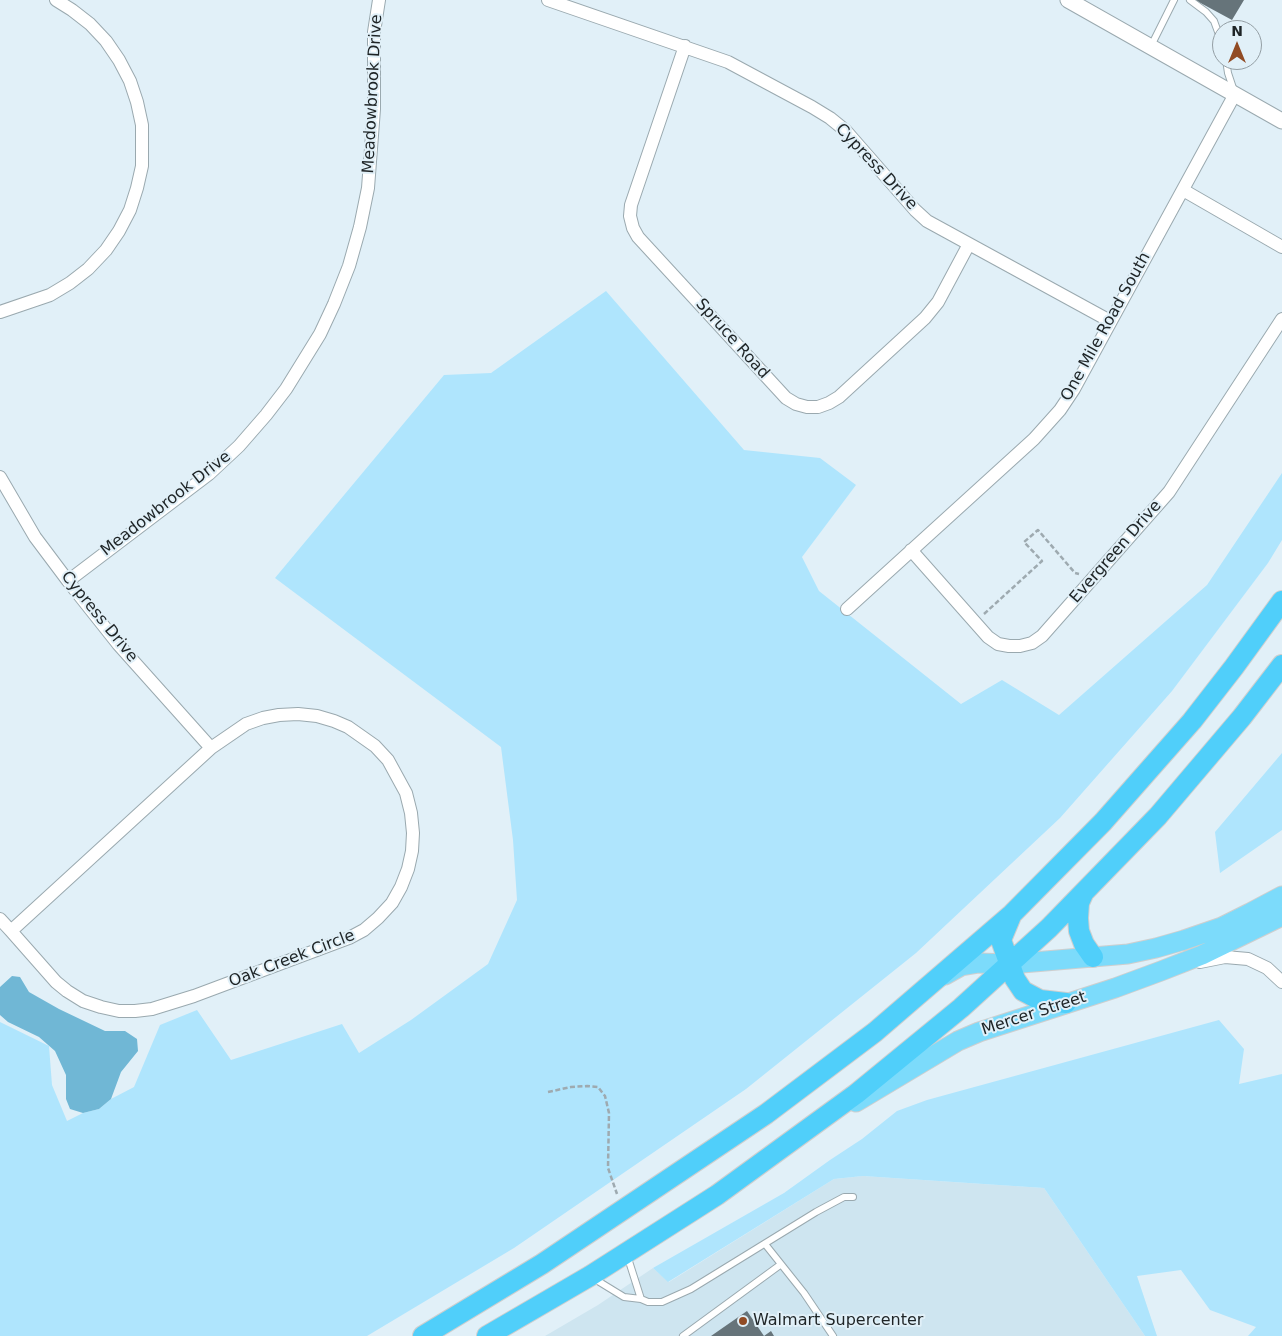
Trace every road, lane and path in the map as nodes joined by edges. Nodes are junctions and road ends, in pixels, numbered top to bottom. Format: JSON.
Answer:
{"nodes":[{"id":1,"x":56,"y":0,"type":"edge"},
{"id":2,"x":379,"y":0,"type":"edge"},
{"id":3,"x":548,"y":0,"type":"edge"},
{"id":4,"x":1068,"y":0,"type":"edge"},
{"id":5,"x":1174,"y":0,"type":"edge"},
{"id":6,"x":1190,"y":0,"type":"edge"},
{"id":7,"x":1213,"y":20,"type":"edge"},
{"id":8,"x":684,"y":46,"type":"junction"},
{"id":9,"x":1151,"y":46,"type":"junction"},
{"id":10,"x":1228,"y":70,"type":"edge"},
{"id":11,"x":1235,"y":94,"type":"junction"},
{"id":12,"x":1282,"y":121,"type":"edge"},
{"id":13,"x":1183,"y":190,"type":"junction"},
{"id":14,"x":969,"y":244,"type":"junction"},
{"id":15,"x":1282,"y":247,"type":"edge"},
{"id":16,"x":0,"y":312,"type":"edge"},
{"id":17,"x":1282,"y":319,"type":"edge"},
{"id":18,"x":1110,"y":322,"type":"junction"},
{"id":19,"x":0,"y":477,"type":"edge"},
{"id":20,"x":911,"y":550,"type":"junction"},
{"id":21,"x":1079,"y":574,"type":"dead end"},
{"id":22,"x":68,"y":581,"type":"junction"},
{"id":23,"x":1282,"y":601,"type":"edge"},
{"id":24,"x":846,"y":609,"type":"dead end"},
{"id":25,"x":984,"y":614,"type":"dead end"},
{"id":26,"x":1282,"y":665,"type":"edge"},
{"id":27,"x":211,"y":748,"type":"junction"},
{"id":28,"x":1082,"y":894,"type":"junction"},
{"id":29,"x":1282,"y":896,"type":"edge"},
{"id":30,"x":1012,"y":914,"type":"junction"},
{"id":31,"x":1282,"y":916,"type":"edge"},
{"id":32,"x":0,"y":919,"type":"edge"},
{"id":33,"x":11,"y":931,"type":"junction"},
{"id":34,"x":1093,"y":957,"type":"junction"},
{"id":35,"x":1010,"y":964,"type":"junction"},
{"id":36,"x":1161,"y":971,"type":"junction"},
{"id":37,"x":936,"y":980,"type":"junction"},
{"id":38,"x":1282,"y":982,"type":"edge"},
{"id":39,"x":1066,"y":1003,"type":"junction"},
{"id":40,"x":548,"y":1092,"type":"dead end"},
{"id":41,"x":798,"y":1137,"type":"junction"},
{"id":42,"x":853,"y":1197,"type":"dead end"},
{"id":43,"x":624,"y":1209,"type":"junction"},
{"id":44,"x":765,"y":1244,"type":"junction"},
{"id":45,"x":626,"y":1254,"type":"junction"},
{"id":46,"x":780,"y":1265,"type":"junction"},
{"id":47,"x":590,"y":1276,"type":"junction"},
{"id":48,"x":641,"y":1299,"type":"junction"},
{"id":49,"x":423,"y":1336,"type":"edge"},
{"id":50,"x":487,"y":1336,"type":"edge"},
{"id":51,"x":683,"y":1336,"type":"edge"},
{"id":52,"x":834,"y":1336,"type":"edge"}],
"edges":[{"from":1,"to":16,"type":"street"},
{"from":2,"to":22,"type":"street","name":"Meadowbrook Drive"},
{"from":3,"to":8,"type":"street","name":"Cypress Drive"},
{"from":4,"to":9,"type":"street"},
{"from":5,"to":9,"type":"lane"},
{"from":6,"to":7,"type":"lane"},
{"from":8,"to":14,"type":"street","name":"Cypress Drive"},
{"from":8,"to":14,"type":"street","name":"Spruce Road"},
{"from":9,"to":11,"type":"street"},
{"from":10,"to":11,"type":"lane"},
{"from":11,"to":12,"type":"street"},
{"from":11,"to":13,"type":"street","name":"One Mile Road South"},
{"from":13,"to":15,"type":"street"},
{"from":13,"to":18,"type":"street","name":"One Mile Road South"},
{"from":14,"to":18,"type":"street","name":"Cypress Drive"},
{"from":17,"to":20,"type":"street","name":"Evergreen Drive"},
{"from":18,"to":20,"type":"street","name":"One Mile Road South"},
{"from":19,"to":22,"type":"street","name":"Cypress Drive"},
{"from":20,"to":24,"type":"street","name":"One Mile Road South"},
{"from":21,"to":25,"type":"path"},
{"from":22,"to":27,"type":"street","name":"Cypress Drive"},
{"from":23,"to":30,"type":"highway"},
{"from":26,"to":28,"type":"highway"},
{"from":27,"to":33,"type":"street","name":"Oak Creek Circle"},
{"from":27,"to":33,"type":"street","name":"Oak Creek Circle"},
{"from":28,"to":34,"type":"highway"},
{"from":28,"to":35,"type":"highway"},
{"from":29,"to":34,"type":"main road"},
{"from":30,"to":35,"type":"highway"},
{"from":30,"to":37,"type":"highway"},
{"from":31,"to":36,"type":"main road","name":"Mercer Street"},
{"from":32,"to":33,"type":"street"},
{"from":34,"to":35,"type":"main road"},
{"from":35,"to":37,"type":"main road"},
{"from":35,"to":39,"type":"highway"},
{"from":35,"to":41,"type":"highway"},
{"from":36,"to":38,"type":"street"},
{"from":36,"to":39,"type":"main road","name":"Mercer Street"},
{"from":37,"to":43,"type":"highway"},
{"from":39,"to":41,"type":"main road","name":"Mercer Street"},
{"from":40,"to":43,"type":"path"},
{"from":41,"to":45,"type":"highway"},
{"from":42,"to":44,"type":"lane"},
{"from":43,"to":49,"type":"highway"},
{"from":44,"to":46,"type":"lane"},
{"from":44,"to":48,"type":"lane"},
{"from":45,"to":47,"type":"highway"},
{"from":45,"to":48,"type":"lane"},
{"from":46,"to":51,"type":"lane"},
{"from":46,"to":52,"type":"lane"},
{"from":47,"to":48,"type":"lane"},
{"from":47,"to":50,"type":"highway"}]}
